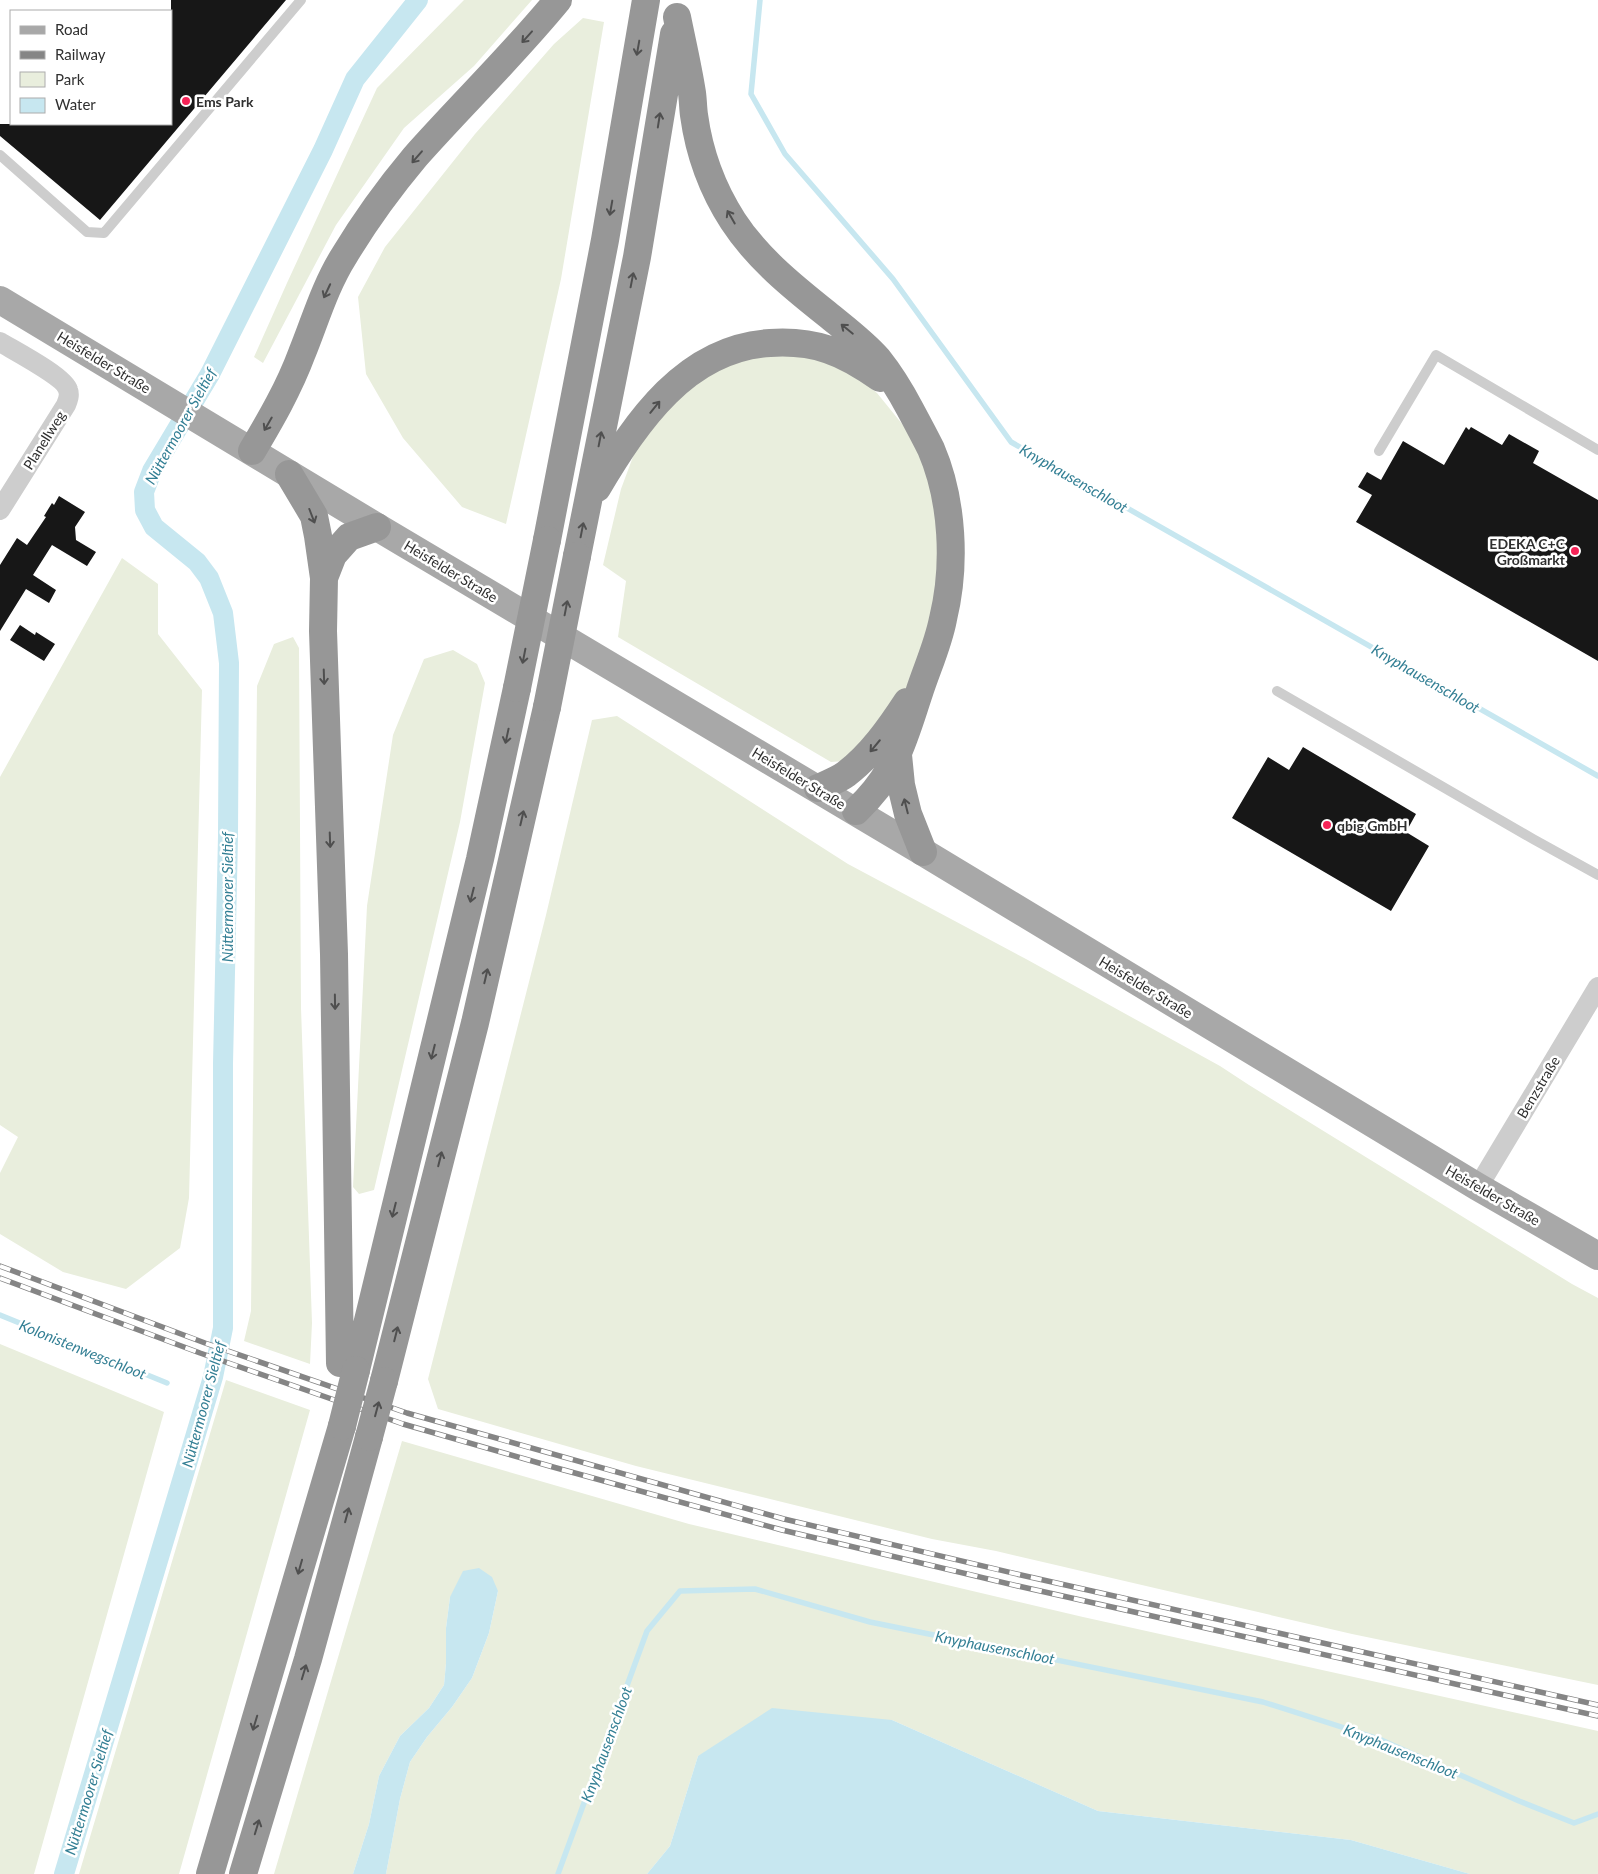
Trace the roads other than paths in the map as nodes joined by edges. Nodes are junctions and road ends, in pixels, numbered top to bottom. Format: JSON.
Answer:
{"nodes":[{"id":1,"x":301,"y":0,"type":"edge"},
{"id":2,"x":558,"y":0,"type":"edge"},
{"id":3,"x":646,"y":0,"type":"edge"},
{"id":4,"x":678,"y":8,"type":"edge"},
{"id":5,"x":0,"y":154,"type":"edge"},
{"id":6,"x":0,"y":300,"type":"edge"},
{"id":7,"x":0,"y":342,"type":"edge"},
{"id":8,"x":901,"y":392,"type":"junction"},
{"id":9,"x":1598,"y":450,"type":"edge"},
{"id":10,"x":252,"y":451,"type":"junction"},
{"id":11,"x":1379,"y":451,"type":"dead end"},
{"id":12,"x":289,"y":474,"type":"junction"},
{"id":13,"x":587,"y":504,"type":"junction"},
{"id":14,"x":0,"y":510,"type":"edge"},
{"id":15,"x":377,"y":527,"type":"junction"},
{"id":16,"x":324,"y":578,"type":"junction"},
{"id":17,"x":924,"y":678,"type":"junction"},
{"id":18,"x":1276,"y":691,"type":"dead end"},
{"id":19,"x":898,"y":755,"type":"junction"},
{"id":20,"x":818,"y":788,"type":"junction"},
{"id":21,"x":856,"y":811,"type":"junction"},
{"id":22,"x":923,"y":852,"type":"junction"},
{"id":23,"x":1598,"y":875,"type":"edge"},
{"id":24,"x":1598,"y":987,"type":"edge"},
{"id":25,"x":1478,"y":1187,"type":"junction"},
{"id":26,"x":1598,"y":1256,"type":"edge"},
{"id":27,"x":348,"y":1367,"type":"junction"},
{"id":28,"x":210,"y":1874,"type":"edge"},
{"id":29,"x":243,"y":1874,"type":"edge"}],
"edges":[{"from":1,"to":5,"type":"lane"},
{"from":2,"to":10,"type":"highway","one_way":true},
{"from":3,"to":27,"type":"highway","one_way":true,"bridge":true},
{"from":8,"to":4,"type":"highway","one_way":true},
{"from":13,"to":4,"type":"highway","one_way":true},
{"from":6,"to":10,"type":"main road","name":"Heisfelder Straße"},
{"from":7,"to":14,"type":"street","name":"Planellweg"},
{"from":13,"to":8,"type":"highway","one_way":true},
{"from":8,"to":17,"type":"highway"},
{"from":9,"to":11,"type":"lane"},
{"from":10,"to":12,"type":"main road","name":"Heisfelder Straße"},
{"from":12,"to":15,"type":"main road","name":"Heisfelder Straße"},
{"from":12,"to":16,"type":"highway","one_way":true},
{"from":29,"to":13,"type":"highway","one_way":true,"bridge":true},
{"from":15,"to":16,"type":"highway"},
{"from":15,"to":20,"type":"main road","name":"Heisfelder Straße"},
{"from":16,"to":27,"type":"highway","one_way":true},
{"from":17,"to":19,"type":"highway"},
{"from":17,"to":20,"type":"highway","one_way":true},
{"from":18,"to":23,"type":"lane"},
{"from":19,"to":21,"type":"highway"},
{"from":22,"to":19,"type":"highway","one_way":true},
{"from":20,"to":21,"type":"main road","name":"Heisfelder Straße"},
{"from":21,"to":22,"type":"main road","name":"Heisfelder Straße"},
{"from":22,"to":25,"type":"main road","name":"Heisfelder Straße"},
{"from":24,"to":25,"type":"street","name":"Benzstraße"},
{"from":25,"to":26,"type":"main road","name":"Heisfelder Straße"},
{"from":27,"to":28,"type":"highway","one_way":true,"bridge":true}]}
